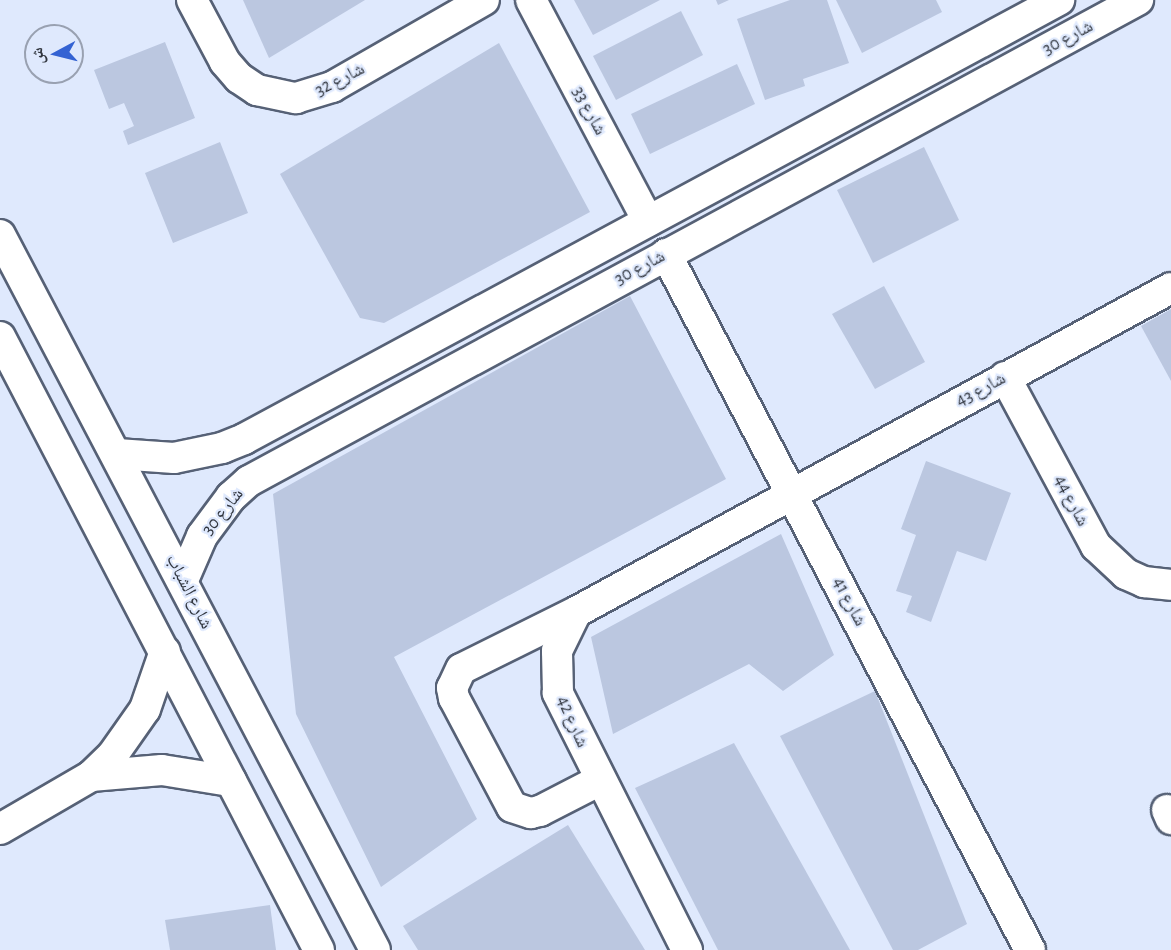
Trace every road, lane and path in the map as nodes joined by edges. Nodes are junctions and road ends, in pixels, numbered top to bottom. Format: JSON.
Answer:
{"nodes":[{"id":1,"x":192,"y":0,"type":"edge"},
{"id":2,"x":484,"y":0,"type":"edge"},
{"id":3,"x":531,"y":0,"type":"edge"},
{"id":4,"x":1059,"y":0,"type":"edge"},
{"id":5,"x":1138,"y":0,"type":"edge"},
{"id":6,"x":717,"y":184,"type":"junction"},
{"id":7,"x":736,"y":218,"type":"junction"},
{"id":8,"x":648,"y":221,"type":"junction"},
{"id":9,"x":0,"y":235,"type":"edge"},
{"id":10,"x":666,"y":254,"type":"junction"},
{"id":11,"x":1171,"y":288,"type":"edge"},
{"id":12,"x":54,"y":335,"type":"junction"},
{"id":13,"x":6,"y":347,"type":"edge"},
{"id":14,"x":1005,"y":377,"type":"junction"},
{"id":15,"x":285,"y":417,"type":"junction"},
{"id":16,"x":303,"y":452,"type":"junction"},
{"id":17,"x":117,"y":454,"type":"junction"},
{"id":18,"x":791,"y":492,"type":"junction"},
{"id":19,"x":183,"y":580,"type":"junction"},
{"id":20,"x":1171,"y":585,"type":"edge"},
{"id":21,"x":576,"y":612,"type":"junction"},
{"id":22,"x":165,"y":651,"type":"junction"},
{"id":23,"x":92,"y":776,"type":"junction"},
{"id":24,"x":600,"y":780,"type":"junction"},
{"id":25,"x":231,"y":781,"type":"junction"},
{"id":26,"x":0,"y":829,"type":"edge"},
{"id":27,"x":319,"y":950,"type":"edge"},
{"id":28,"x":375,"y":950,"type":"edge"},
{"id":29,"x":687,"y":950,"type":"edge"},
{"id":30,"x":1030,"y":950,"type":"edge"}],
"edges":[{"from":1,"to":2,"type":"street","name":"شارع 32"},
{"from":3,"to":8,"type":"street","name":"شارع 33"},
{"from":4,"to":6,"type":"street","name":"شارع 30"},
{"from":5,"to":7,"type":"street","name":"شارع 30"},
{"from":6,"to":7,"type":"street"},
{"from":6,"to":8,"type":"street","name":"شارع 30"},
{"from":7,"to":10,"type":"street","name":"شارع 30"},
{"from":8,"to":15,"type":"street","name":"شارع 30"},
{"from":9,"to":12,"type":"street","name":"شارع الشباب"},
{"from":10,"to":16,"type":"street","name":"شارع 30"},
{"from":10,"to":18,"type":"street","name":"شارع 41"},
{"from":11,"to":14,"type":"street","name":"شارع 43"},
{"from":12,"to":13,"type":"street"},
{"from":12,"to":17,"type":"street","name":"شارع الشباب"},
{"from":13,"to":22,"type":"street"},
{"from":14,"to":18,"type":"street","name":"شارع 43"},
{"from":14,"to":20,"type":"street","name":"شارع 44"},
{"from":15,"to":16,"type":"street"},
{"from":15,"to":17,"type":"street","name":"شارع 30"},
{"from":16,"to":19,"type":"street","name":"شارع 30"},
{"from":17,"to":19,"type":"street","name":"شارع الشباب"},
{"from":18,"to":21,"type":"street"},
{"from":18,"to":30,"type":"street","name":"شارع 41"},
{"from":19,"to":28,"type":"street","name":"شارع الشباب"},
{"from":21,"to":24,"type":"street","name":"شارع 42"},
{"from":21,"to":24,"type":"street"},
{"from":22,"to":23,"type":"street"},
{"from":22,"to":25,"type":"street"},
{"from":23,"to":25,"type":"street"},
{"from":23,"to":26,"type":"street"},
{"from":24,"to":29,"type":"street","name":"شارع 42"},
{"from":25,"to":27,"type":"street"}]}
